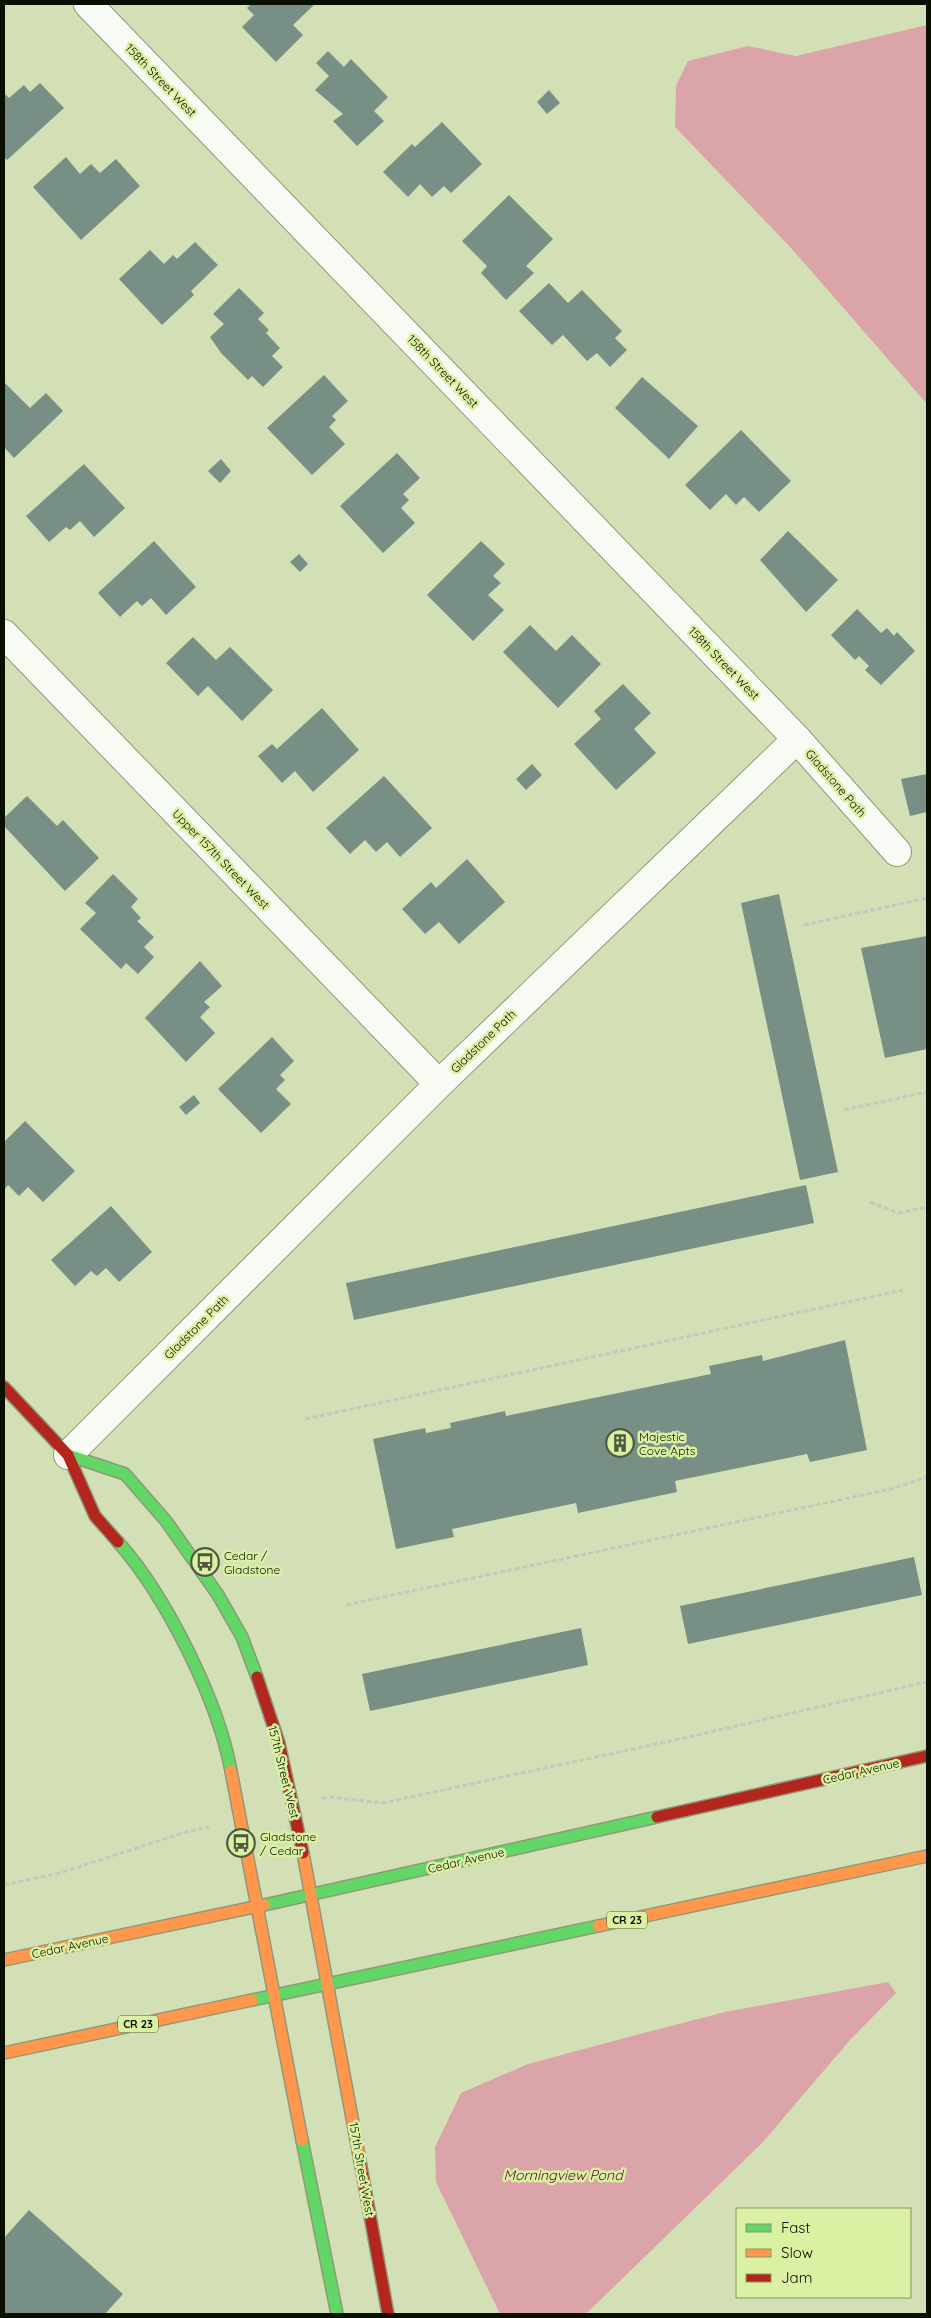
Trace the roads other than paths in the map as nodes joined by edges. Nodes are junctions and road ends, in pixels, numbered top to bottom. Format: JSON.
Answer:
{"nodes":[{"id":1,"x":88,"y":4,"type":"edge"},
{"id":2,"x":4,"y":634,"type":"edge"},
{"id":3,"x":797,"y":739,"type":"junction"},
{"id":4,"x":897,"y":852,"type":"dead end"},
{"id":5,"x":439,"y":1084,"type":"junction"},
{"id":6,"x":4,"y":1387,"type":"edge"},
{"id":7,"x":68,"y":1455,"type":"junction"},
{"id":8,"x":927,"y":1756,"type":"edge"},
{"id":9,"x":927,"y":1856,"type":"edge"},
{"id":10,"x":312,"y":1895,"type":"junction"},
{"id":11,"x":256,"y":1906,"type":"junction"},
{"id":12,"x":4,"y":1960,"type":"edge"},
{"id":13,"x":328,"y":1984,"type":"junction"},
{"id":14,"x":273,"y":1995,"type":"junction"},
{"id":15,"x":4,"y":2053,"type":"edge"},
{"id":16,"x":337,"y":2314,"type":"edge"},
{"id":17,"x":388,"y":2314,"type":"edge"}],
"edges":[{"from":1,"to":3,"type":"street","name":"158th Street West"},
{"from":2,"to":5,"type":"street","name":"Upper 157th Street West"},
{"from":3,"to":4,"type":"street","name":"Gladstone Path"},
{"from":3,"to":5,"type":"street","name":"Gladstone Path"},
{"from":5,"to":7,"type":"street","name":"Gladstone Path"},
{"from":6,"to":7,"type":"street","name":"157th Street West"},
{"from":7,"to":10,"type":"street","name":"157th Street West"},
{"from":7,"to":11,"type":"street","name":"157th Street West"},
{"from":8,"to":10,"type":"street","name":"Cedar Avenue"},
{"from":9,"to":13,"type":"street","number":"CR 23"},
{"from":10,"to":11,"type":"street","name":"Cedar Avenue"},
{"from":10,"to":13,"type":"street","name":"157th Street West"},
{"from":11,"to":12,"type":"street","name":"Cedar Avenue"},
{"from":11,"to":14,"type":"street","name":"157th Street West"},
{"from":13,"to":14,"type":"street","number":"CR 23"},
{"from":13,"to":17,"type":"street","name":"157th Street West"},
{"from":14,"to":15,"type":"street","number":"CR 23"},
{"from":14,"to":16,"type":"street","name":"157th Street West"}]}
